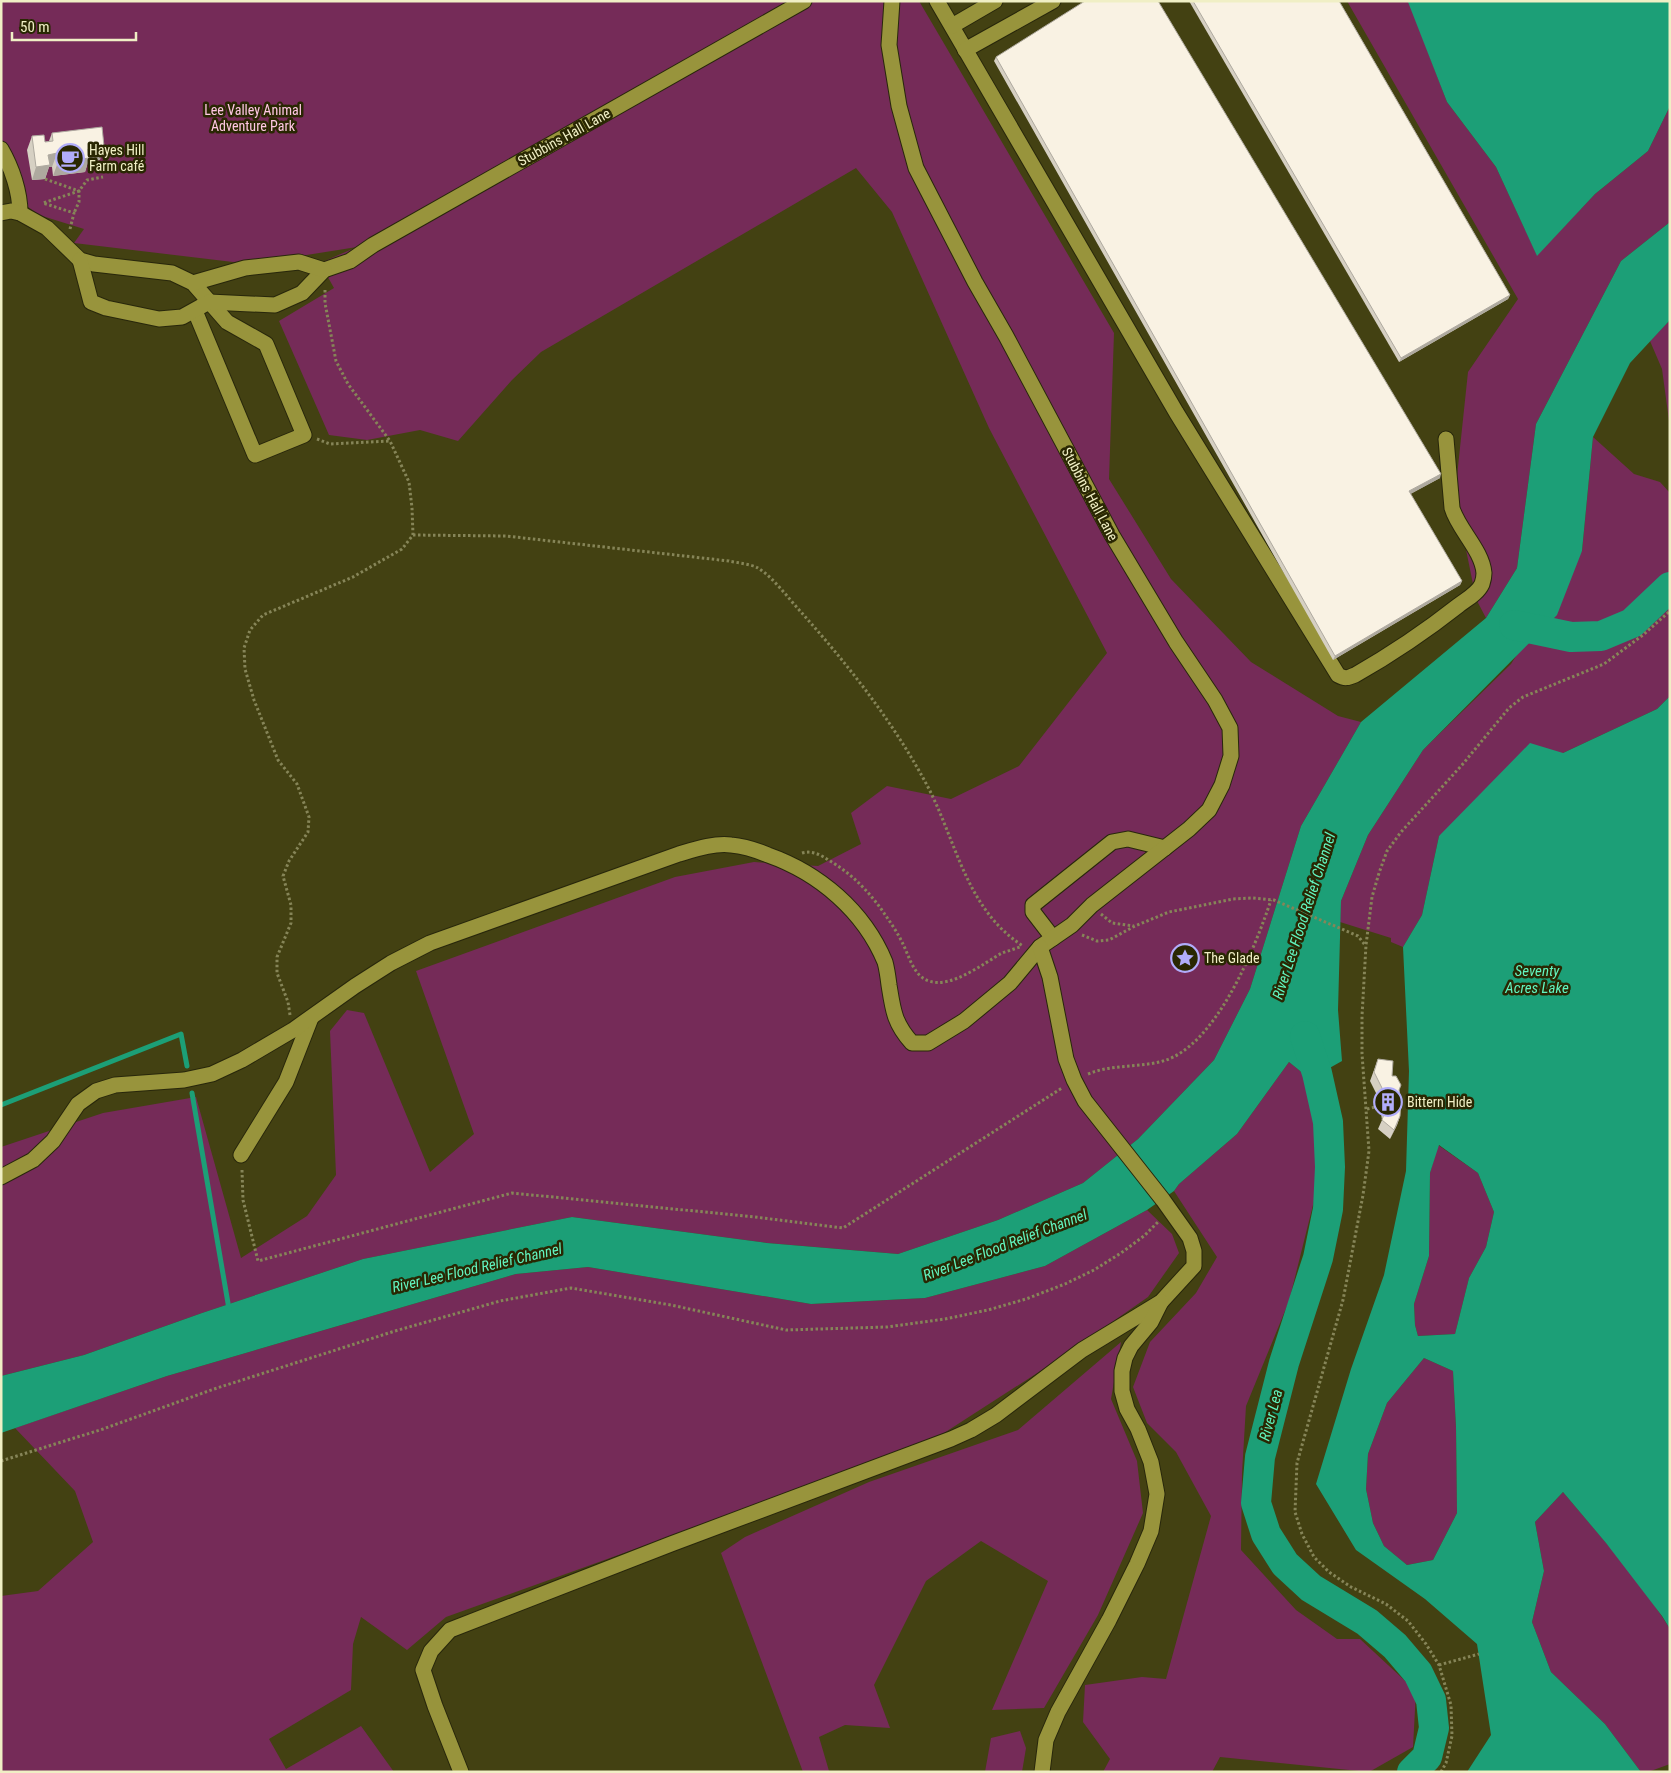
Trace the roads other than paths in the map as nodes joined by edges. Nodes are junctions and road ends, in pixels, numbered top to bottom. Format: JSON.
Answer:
{"nodes":[{"id":1,"x":804,"y":1,"type":"edge"},
{"id":2,"x":892,"y":1,"type":"edge"},
{"id":3,"x":937,"y":1,"type":"edge"},
{"id":4,"x":996,"y":1,"type":"edge"},
{"id":5,"x":1054,"y":1,"type":"edge"},
{"id":6,"x":952,"y":26,"type":"junction"},
{"id":7,"x":965,"y":50,"type":"junction"},
{"id":8,"x":1,"y":149,"type":"edge"},
{"id":9,"x":20,"y":213,"type":"junction"},
{"id":10,"x":1,"y":214,"type":"edge"},
{"id":11,"x":80,"y":260,"type":"junction"},
{"id":12,"x":324,"y":270,"type":"junction"},
{"id":13,"x":193,"y":283,"type":"junction"},
{"id":14,"x":210,"y":302,"type":"junction"},
{"id":15,"x":195,"y":311,"type":"junction"},
{"id":16,"x":1446,"y":439,"type":"dead end"},
{"id":17,"x":1165,"y":848,"type":"junction"},
{"id":18,"x":1047,"y":943,"type":"junction"},
{"id":19,"x":311,"y":1018,"type":"junction"},
{"id":20,"x":241,"y":1154,"type":"road end"},
{"id":21,"x":1,"y":1177,"type":"edge"},
{"id":22,"x":1161,"y":1302,"type":"junction"},
{"id":23,"x":461,"y":1772,"type":"edge"},
{"id":24,"x":1042,"y":1772,"type":"edge"}],
"edges":[{"from":1,"to":12,"type":"lane","name":"Stubbins Hall Lane"},
{"from":2,"to":17,"type":"lane","name":"Stubbins Hall Lane"},
{"from":3,"to":6,"type":"lane"},
{"from":4,"to":6,"type":"lane"},
{"from":5,"to":7,"type":"lane"},
{"from":6,"to":7,"type":"lane"},
{"from":7,"to":16,"type":"lane"},
{"from":8,"to":9,"type":"lane"},
{"from":9,"to":10,"type":"lane"},
{"from":9,"to":11,"type":"lane"},
{"from":11,"to":13,"type":"lane"},
{"from":11,"to":15,"type":"lane"},
{"from":12,"to":13,"type":"lane"},
{"from":12,"to":14,"type":"lane"},
{"from":13,"to":14,"type":"lane"},
{"from":14,"to":15,"type":"lane"},
{"from":14,"to":15,"type":"lane"},
{"from":17,"to":18,"type":"lane","name":"Stubbins Hall Lane"},
{"from":17,"to":18,"type":"lane"},
{"from":18,"to":19,"type":"lane","name":"Stubbins Hall Lane"},
{"from":18,"to":22,"type":"lane"},
{"from":19,"to":20,"type":"lane"},
{"from":19,"to":21,"type":"lane"},
{"from":22,"to":23,"type":"lane"},
{"from":22,"to":24,"type":"lane"}]}
